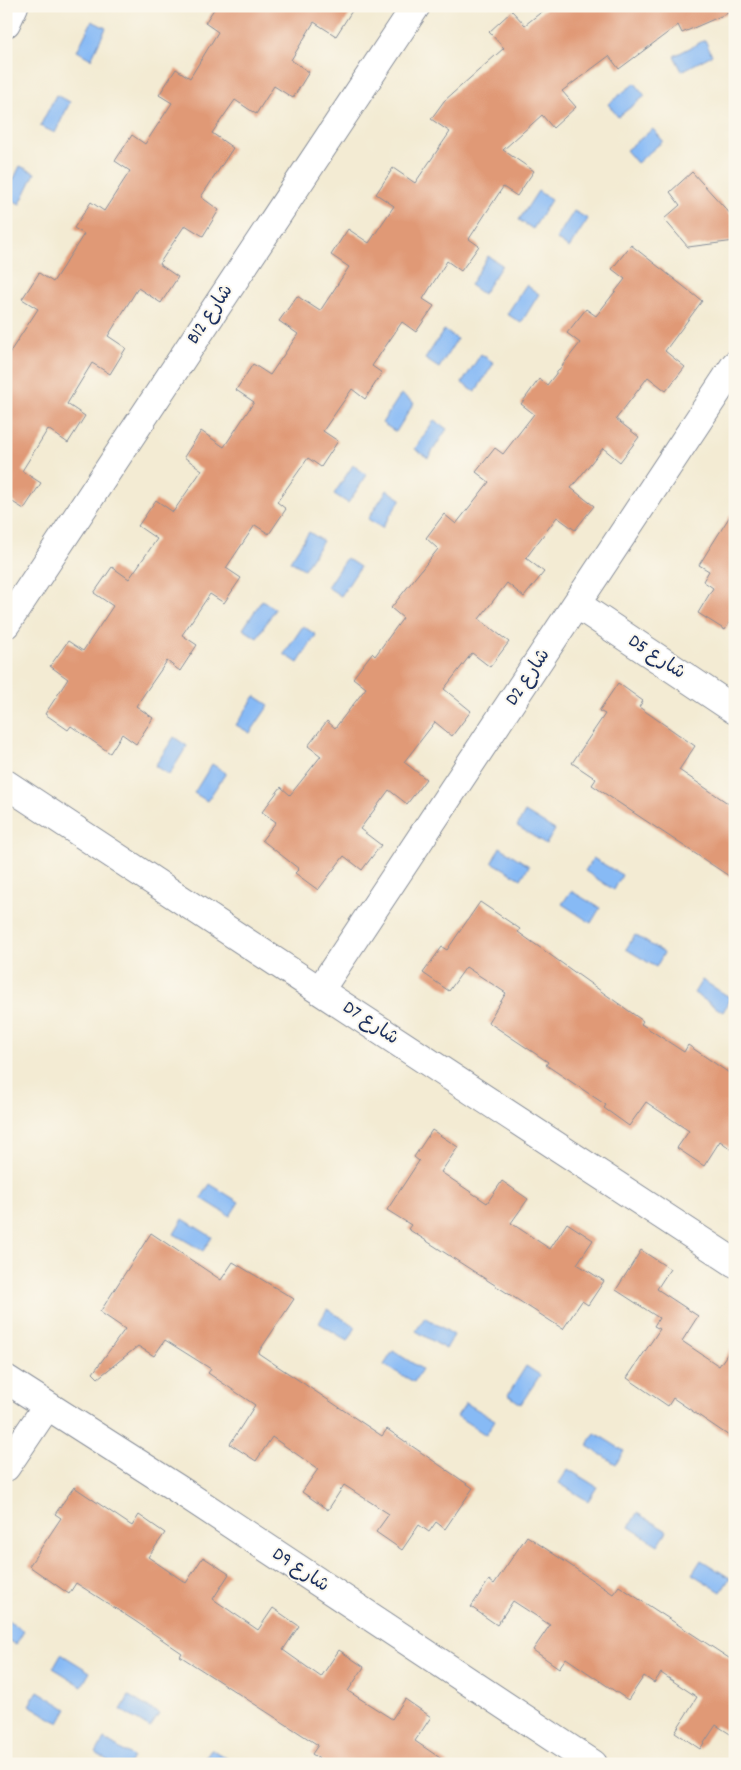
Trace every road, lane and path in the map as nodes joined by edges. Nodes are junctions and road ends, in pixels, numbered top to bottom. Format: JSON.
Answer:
{"nodes":[{"id":1,"x":14,"y":6,"type":"edge"},
{"id":2,"x":416,"y":11,"type":"edge"},
{"id":3,"x":6,"y":23,"type":"edge"},
{"id":4,"x":735,"y":365,"type":"edge"},
{"id":5,"x":578,"y":605,"type":"junction"},
{"id":6,"x":6,"y":624,"type":"edge"},
{"id":7,"x":735,"y":710,"type":"edge"},
{"id":8,"x":6,"y":784,"type":"edge"},
{"id":9,"x":320,"y":990,"type":"junction"},
{"id":10,"x":735,"y":1263,"type":"edge"},
{"id":11,"x":6,"y":1379,"type":"edge"},
{"id":12,"x":47,"y":1406,"type":"junction"},
{"id":13,"x":6,"y":1467,"type":"edge"},
{"id":14,"x":593,"y":1764,"type":"edge"}],
"edges":[{"from":1,"to":3,"type":"street"},
{"from":2,"to":6,"type":"street","name":"B12 شارع"},
{"from":4,"to":5,"type":"street","name":"D2 شارع"},
{"from":5,"to":7,"type":"street","name":"D5 شارع"},
{"from":5,"to":9,"type":"street","name":"D2 شارع"},
{"from":8,"to":9,"type":"street","name":"D7 شارع"},
{"from":9,"to":10,"type":"street","name":"D7 شارع"},
{"from":11,"to":12,"type":"street","name":"D9 شارع"},
{"from":12,"to":13,"type":"street"},
{"from":12,"to":14,"type":"street","name":"D9 شارع"}]}
